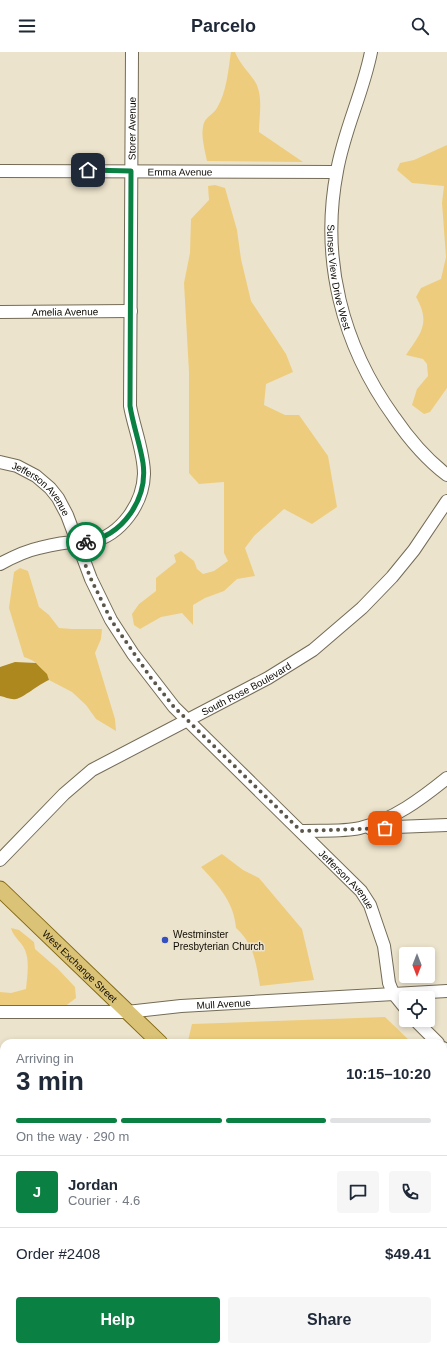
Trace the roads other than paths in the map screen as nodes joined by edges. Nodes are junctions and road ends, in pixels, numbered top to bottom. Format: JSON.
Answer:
{"nodes":[{"id":1,"x":132,"y":52,"type":"edge"},
{"id":2,"x":371,"y":52,"type":"edge"},
{"id":3,"x":0,"y":171,"type":"edge"},
{"id":4,"x":131,"y":171,"type":"junction"},
{"id":5,"x":336,"y":172,"type":"junction"},
{"id":6,"x":131,"y":311,"type":"junction"},
{"id":7,"x":0,"y":312,"type":"edge"},
{"id":8,"x":0,"y":462,"type":"edge"},
{"id":9,"x":447,"y":475,"type":"edge"},
{"id":10,"x":447,"y":500,"type":"edge"},
{"id":11,"x":76,"y":542,"type":"junction"},
{"id":12,"x":0,"y":564,"type":"edge"},
{"id":13,"x":188,"y":720,"type":"junction"},
{"id":14,"x":447,"y":778,"type":"edge"},
{"id":15,"x":447,"y":825,"type":"edge"},
{"id":16,"x":359,"y":828,"type":"junction"},
{"id":17,"x":301,"y":831,"type":"junction"},
{"id":18,"x":0,"y":860,"type":"edge"},
{"id":19,"x":0,"y":889,"type":"edge"},
{"id":20,"x":447,"y":991,"type":"edge"},
{"id":21,"x":393,"y":993,"type":"junction"},
{"id":22,"x":399,"y":1000,"type":"edge"},
{"id":23,"x":0,"y":1012,"type":"edge"},
{"id":24,"x":127,"y":1012,"type":"junction"},
{"id":25,"x":422,"y":1027,"type":"edge"},
{"id":26,"x":156,"y":1039,"type":"edge"},
{"id":27,"x":434,"y":1039,"type":"edge"}],
"edges":[{"from":1,"to":4,"type":"street","name":"Storer Avenue"},
{"from":2,"to":5,"type":"street","name":"Sunset View Drive West"},
{"from":3,"to":4,"type":"street","name":"Emma Avenue"},
{"from":4,"to":5,"type":"street","name":"Emma Avenue"},
{"from":4,"to":6,"type":"street","name":"Storer Avenue"},
{"from":5,"to":9,"type":"street","name":"Sunset View Drive West"},
{"from":6,"to":7,"type":"street","name":"Amelia Avenue"},
{"from":6,"to":11,"type":"street","name":"Storer Avenue"},
{"from":8,"to":11,"type":"street","name":"Jefferson Avenue"},
{"from":10,"to":13,"type":"street","name":"South Rose Boulevard"},
{"from":11,"to":12,"type":"street","name":"Storer Avenue"},
{"from":11,"to":13,"type":"street","name":"Jefferson Avenue"},
{"from":13,"to":17,"type":"street","name":"Jefferson Avenue"},
{"from":13,"to":18,"type":"street","name":"South Rose Boulevard"},
{"from":14,"to":16,"type":"street"},
{"from":15,"to":16,"type":"street"},
{"from":16,"to":17,"type":"street"},
{"from":17,"to":21,"type":"street","name":"Jefferson Avenue"},
{"from":19,"to":24,"type":"main road","name":"West Exchange Street"},
{"from":20,"to":21,"type":"street","name":"Mull Avenue"},
{"from":21,"to":22,"type":"street","name":"Jefferson Avenue"},
{"from":21,"to":24,"type":"street","name":"Mull Avenue"},
{"from":23,"to":24,"type":"street","name":"Mull Avenue"},
{"from":24,"to":26,"type":"main road","name":"West Exchange Street"},
{"from":25,"to":27,"type":"street"}]}
